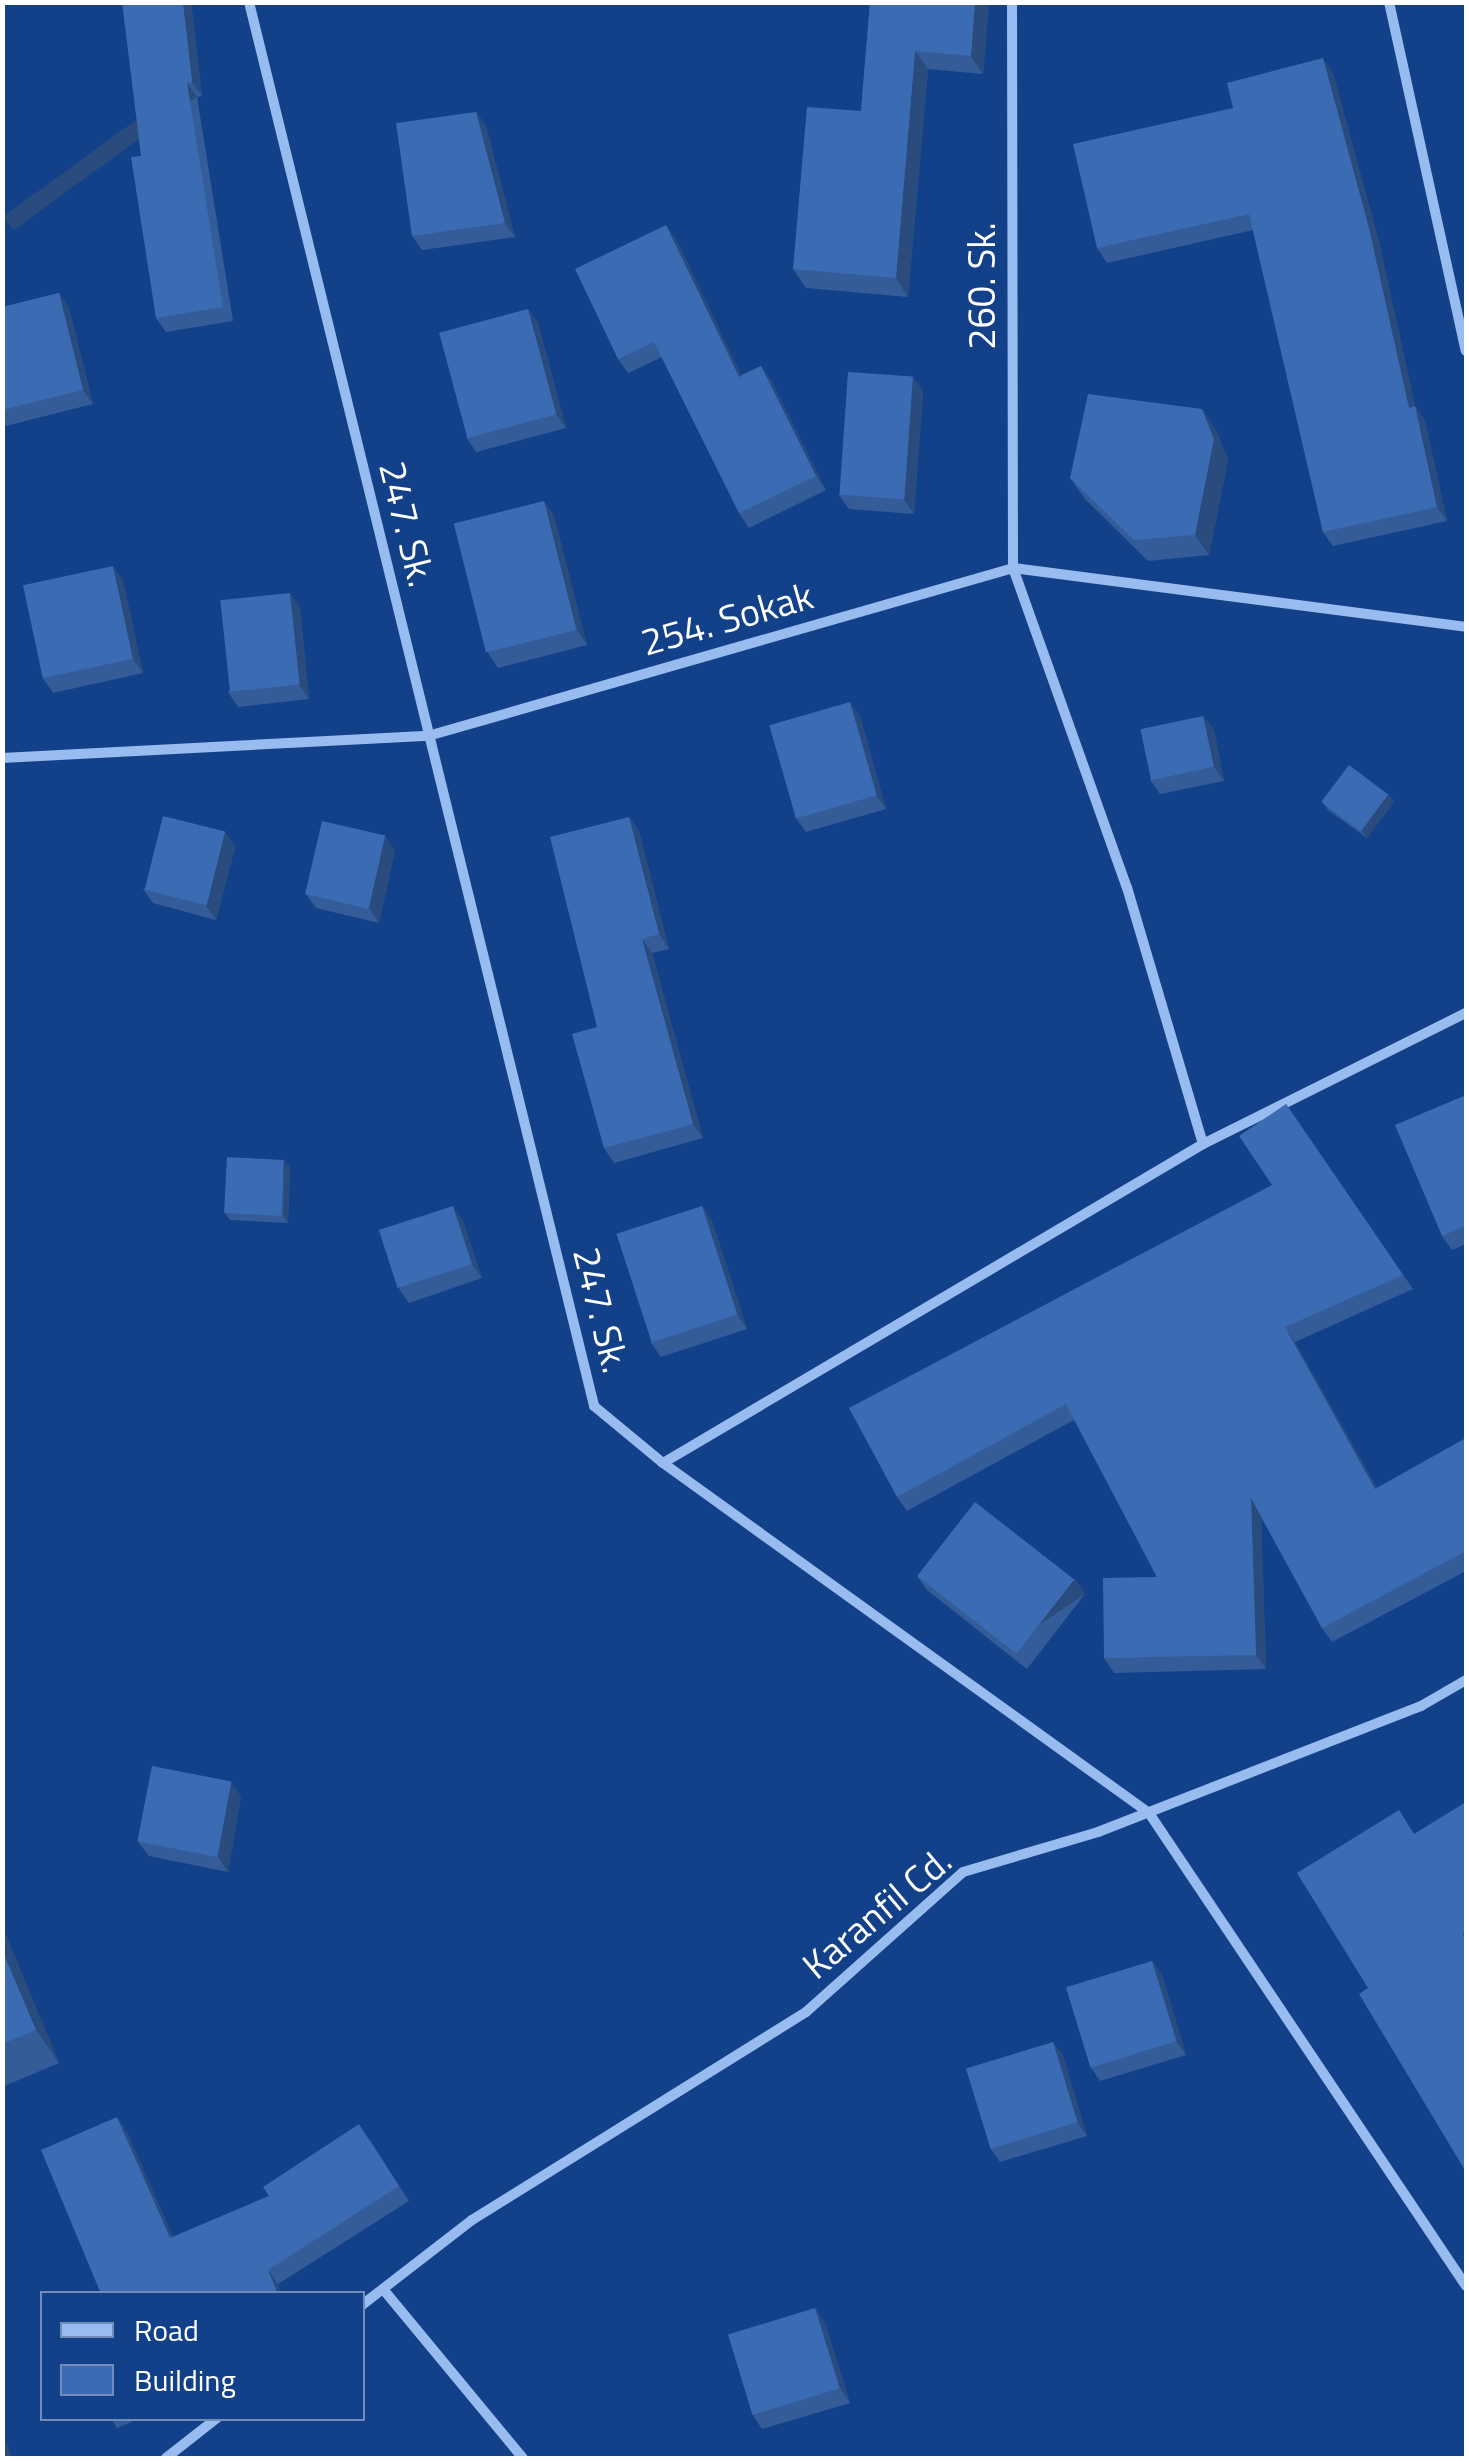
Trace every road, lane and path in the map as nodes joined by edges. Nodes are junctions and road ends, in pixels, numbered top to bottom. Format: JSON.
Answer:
{"nodes":[{"id":1,"x":249,"y":2,"type":"edge"},
{"id":2,"x":1012,"y":2,"type":"edge"},
{"id":3,"x":1389,"y":2,"type":"edge"},
{"id":4,"x":1466,"y":351,"type":"edge"},
{"id":5,"x":1013,"y":568,"type":"junction"},
{"id":6,"x":1466,"y":628,"type":"edge"},
{"id":7,"x":428,"y":736,"type":"junction"},
{"id":8,"x":2,"y":758,"type":"edge"},
{"id":9,"x":1466,"y":1013,"type":"edge"},
{"id":10,"x":1202,"y":1144,"type":"junction"},
{"id":11,"x":664,"y":1463,"type":"junction"},
{"id":12,"x":1466,"y":1680,"type":"edge"},
{"id":13,"x":1149,"y":1813,"type":"junction"},
{"id":14,"x":1466,"y":2286,"type":"edge"},
{"id":15,"x":383,"y":2289,"type":"junction"},
{"id":16,"x":365,"y":2303,"type":"edge"},
{"id":17,"x":213,"y":2421,"type":"edge"},
{"id":18,"x":166,"y":2458,"type":"edge"},
{"id":19,"x":522,"y":2458,"type":"edge"}],
"edges":[{"from":1,"to":7,"type":"street","name":"247. Sk."},
{"from":2,"to":5,"type":"street","name":"260. Sk."},
{"from":3,"to":4,"type":"street"},
{"from":5,"to":6,"type":"street","name":"254. Sokak"},
{"from":5,"to":7,"type":"street","name":"254. Sokak"},
{"from":5,"to":10,"type":"street"},
{"from":7,"to":8,"type":"street","name":"254. Sokak"},
{"from":7,"to":11,"type":"street","name":"247. Sk."},
{"from":9,"to":10,"type":"street"},
{"from":10,"to":11,"type":"street"},
{"from":11,"to":13,"type":"street","name":"247. Sk."},
{"from":12,"to":13,"type":"street","name":"Karanfil Cd."},
{"from":13,"to":14,"type":"street"},
{"from":13,"to":15,"type":"street","name":"Karanfil Cd."},
{"from":15,"to":16,"type":"street","name":"Karanfil Cd."},
{"from":15,"to":19,"type":"street"},
{"from":17,"to":18,"type":"street"}]}
